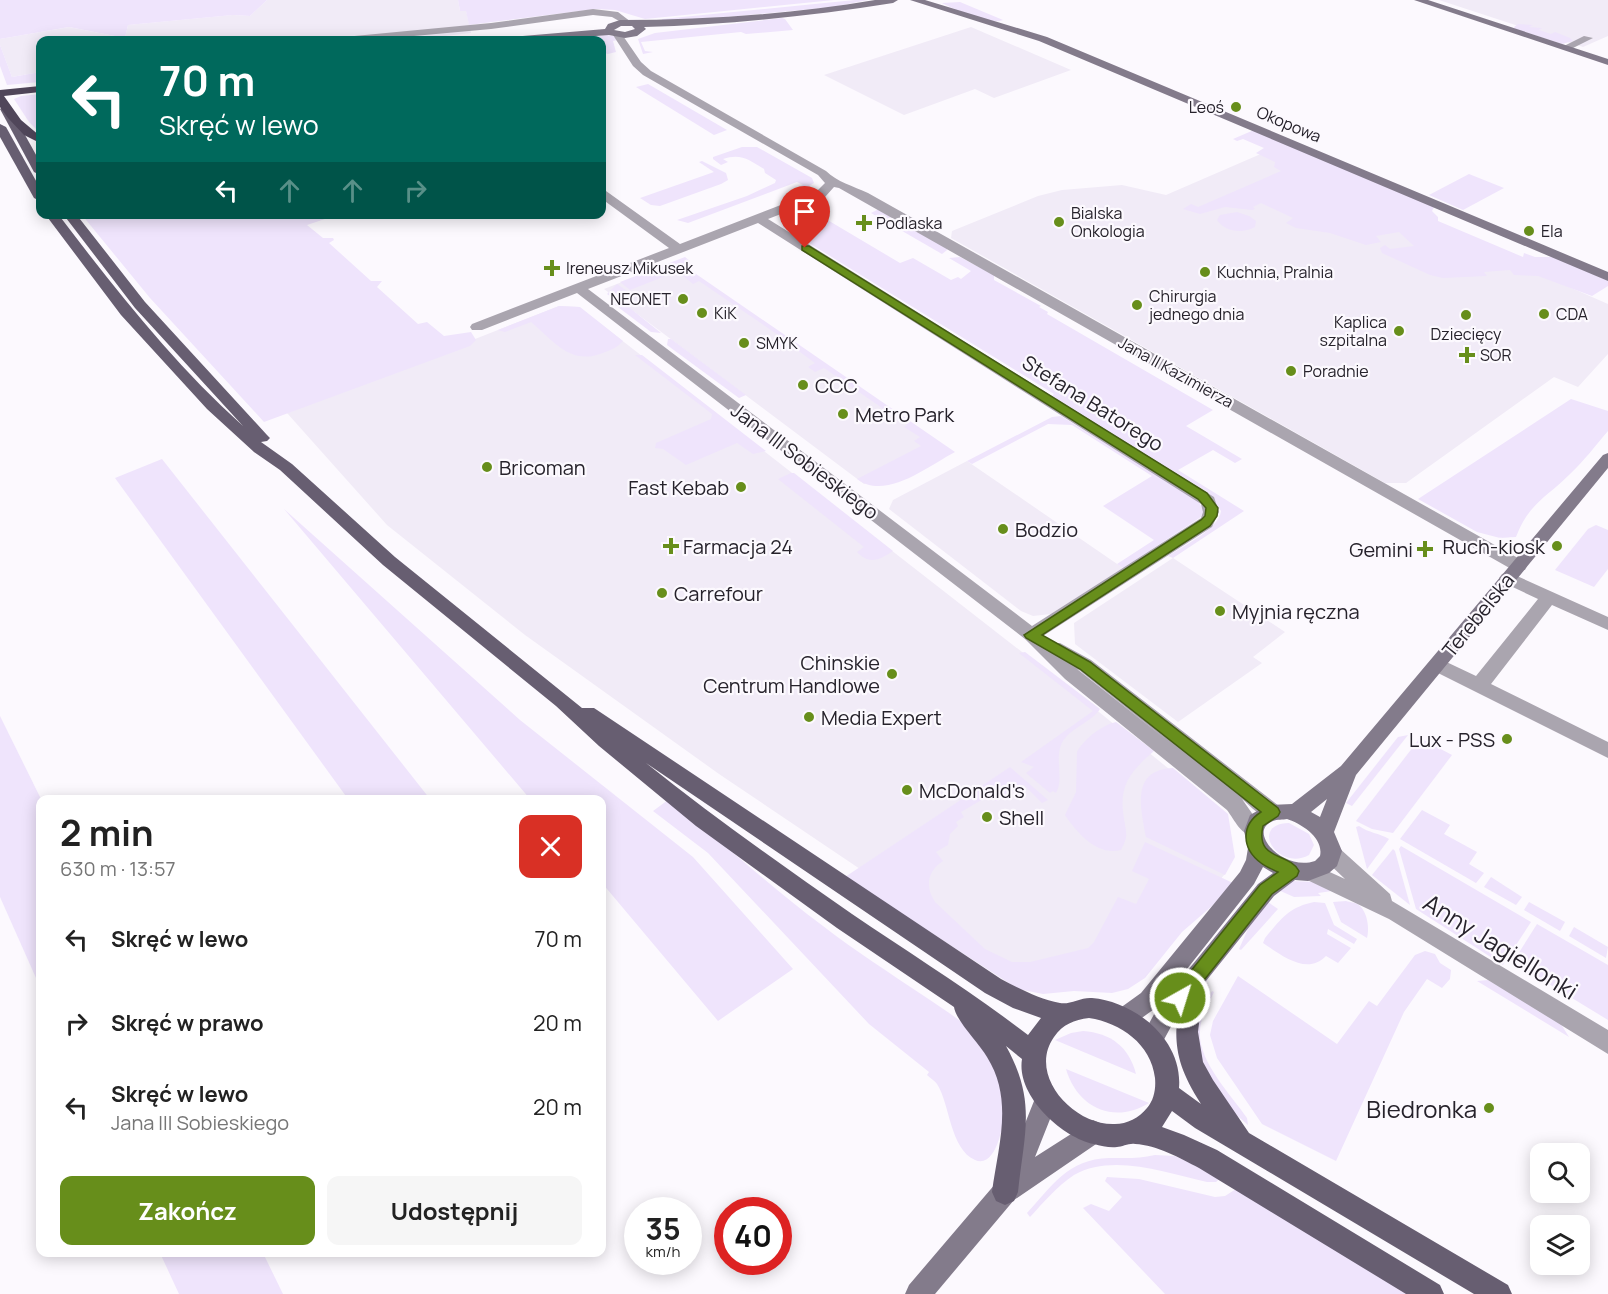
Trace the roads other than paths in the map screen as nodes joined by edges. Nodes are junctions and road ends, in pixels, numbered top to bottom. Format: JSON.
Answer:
{"nodes":[{"id":1,"x":874,"y":0,"type":"edge"},
{"id":2,"x":893,"y":0,"type":"edge"},
{"id":3,"x":900,"y":0,"type":"edge"},
{"id":4,"x":916,"y":0,"type":"edge"},
{"id":5,"x":932,"y":0,"type":"edge"},
{"id":6,"x":1419,"y":0,"type":"edge"},
{"id":7,"x":852,"y":7,"type":"junction"},
{"id":8,"x":607,"y":13,"type":"junction"},
{"id":9,"x":954,"y":13,"type":"junction"},
{"id":10,"x":626,"y":22,"type":"junction"},
{"id":11,"x":613,"y":30,"type":"junction"},
{"id":12,"x":637,"y":30,"type":"junction"},
{"id":13,"x":386,"y":36,"type":"edge"},
{"id":14,"x":555,"y":36,"type":"edge"},
{"id":15,"x":1588,"y":38,"type":"dead end"},
{"id":16,"x":628,"y":47,"type":"junction"},
{"id":17,"x":1565,"y":48,"type":"junction"},
{"id":18,"x":1608,"y":63,"type":"edge"},
{"id":19,"x":36,"y":89,"type":"edge"},
{"id":20,"x":2,"y":99,"type":"edge"},
{"id":21,"x":0,"y":127,"type":"edge"},
{"id":22,"x":36,"y":138,"type":"edge"},
{"id":23,"x":36,"y":164,"type":"edge"},
{"id":24,"x":831,"y":183,"type":"junction"},
{"id":25,"x":36,"y":191,"type":"edge"},
{"id":26,"x":606,"y":197,"type":"edge"},
{"id":27,"x":757,"y":217,"type":"junction"},
{"id":28,"x":55,"y":219,"type":"edge"},
{"id":29,"x":73,"y":219,"type":"edge"},
{"id":30,"x":677,"y":248,"type":"junction"},
{"id":31,"x":1608,"y":277,"type":"edge"},
{"id":32,"x":578,"y":287,"type":"junction"},
{"id":33,"x":477,"y":327,"type":"dead end"},
{"id":34,"x":1608,"y":458,"type":"edge"},
{"id":35,"x":286,"y":468,"type":"junction"},
{"id":36,"x":1514,"y":572,"type":"junction"},
{"id":37,"x":1549,"y":597,"type":"junction"},
{"id":38,"x":1608,"y":624,"type":"edge"},
{"id":39,"x":1031,"y":635,"type":"junction"},
{"id":40,"x":1438,"y":665,"type":"junction"},
{"id":41,"x":1479,"y":686,"type":"junction"},
{"id":42,"x":563,"y":701,"type":"junction"},
{"id":43,"x":1608,"y":751,"type":"edge"},
{"id":44,"x":1348,"y":771,"type":"junction"},
{"id":45,"x":1272,"y":812,"type":"junction"},
{"id":46,"x":1295,"y":813,"type":"junction"},
{"id":47,"x":1324,"y":831,"type":"junction"},
{"id":48,"x":1256,"y":839,"type":"junction"},
{"id":49,"x":1331,"y":853,"type":"junction"},
{"id":50,"x":1300,"y":871,"type":"junction"},
{"id":51,"x":1397,"y":913,"type":"junction"},
{"id":52,"x":1193,"y":981,"type":"junction"},
{"id":53,"x":954,"y":996,"type":"junction"},
{"id":54,"x":1063,"y":1014,"type":"junction"},
{"id":55,"x":1124,"y":1018,"type":"junction"},
{"id":56,"x":1152,"y":1040,"type":"junction"},
{"id":57,"x":1608,"y":1043,"type":"edge"},
{"id":58,"x":1034,"y":1054,"type":"junction"},
{"id":59,"x":1167,"y":1094,"type":"junction"},
{"id":60,"x":1046,"y":1099,"type":"junction"},
{"id":61,"x":1093,"y":1132,"type":"junction"},
{"id":62,"x":1135,"y":1132,"type":"junction"},
{"id":63,"x":1242,"y":1142,"type":"junction"},
{"id":64,"x":1005,"y":1192,"type":"junction"},
{"id":65,"x":918,"y":1294,"type":"edge"},
{"id":66,"x":1431,"y":1294,"type":"edge"},
{"id":67,"x":1499,"y":1294,"type":"edge"}],
"edges":[{"from":1,"to":7,"type":"street"},
{"from":2,"to":7,"type":"street"},
{"from":3,"to":4,"type":"street","name":"Okopowa"},
{"from":4,"to":9,"type":"street","name":"Okopowa"},
{"from":5,"to":9,"type":"street","name":"Okopowa"},
{"from":6,"to":17,"type":"street"},
{"from":7,"to":12,"type":"street"},
{"from":8,"to":10,"type":"street"},
{"from":8,"to":11,"type":"street"},
{"from":8,"to":13,"type":"street"},
{"from":9,"to":31,"type":"street","name":"Okopowa"},
{"from":10,"to":11,"type":"street"},
{"from":10,"to":12,"type":"street"},
{"from":11,"to":12,"type":"street"},
{"from":11,"to":14,"type":"street"},
{"from":11,"to":16,"type":"street"},
{"from":12,"to":16,"type":"street"},
{"from":15,"to":17,"type":"street"},
{"from":16,"to":24,"type":"street"},
{"from":17,"to":18,"type":"street"},
{"from":19,"to":20,"type":"highway"},
{"from":20,"to":22,"type":"highway"},
{"from":20,"to":23,"type":"main road"},
{"from":21,"to":25,"type":"main road"},
{"from":24,"to":27,"type":"street"},
{"from":24,"to":36,"type":"street","name":"Jana II Kazimierza"},
{"from":26,"to":30,"type":"street"},
{"from":27,"to":30,"type":"street"},
{"from":27,"to":39,"type":"street","name":"Stefana Batorego"},
{"from":28,"to":35,"type":"main road"},
{"from":29,"to":35,"type":"main road"},
{"from":30,"to":32,"type":"street"},
{"from":32,"to":33,"type":"street"},
{"from":32,"to":39,"type":"street","name":"Jana III Sobieskiego"},
{"from":34,"to":36,"type":"street","name":"Terebelska"},
{"from":35,"to":42,"type":"main road"},
{"from":36,"to":37,"type":"street","name":"Jana II Kazimierza"},
{"from":36,"to":40,"type":"street","name":"Terebelska"},
{"from":37,"to":38,"type":"street","name":"Jana II Kazimierza"},
{"from":37,"to":41,"type":"street"},
{"from":39,"to":45,"type":"street","name":"Jana III Sobieskiego"},
{"from":39,"to":48,"type":"street","name":"Jana III Sobieskiego"},
{"from":40,"to":41,"type":"street"},
{"from":40,"to":44,"type":"street","name":"Terebelska"},
{"from":41,"to":43,"type":"street"},
{"from":42,"to":53,"type":"main road"},
{"from":42,"to":54,"type":"main road"},
{"from":44,"to":46,"type":"street","name":"Terebelska"},
{"from":44,"to":47,"type":"street","name":"Terebelska"},
{"from":45,"to":46,"type":"street"},
{"from":45,"to":48,"type":"street"},
{"from":46,"to":47,"type":"street"},
{"from":47,"to":49,"type":"street"},
{"from":48,"to":50,"type":"street"},
{"from":48,"to":55,"type":"street"},
{"from":49,"to":50,"type":"street"},
{"from":49,"to":51,"type":"street","name":"Anny Jagiellonki"},
{"from":50,"to":51,"type":"street","name":"Anny Jagiellonki"},
{"from":50,"to":52,"type":"street"},
{"from":51,"to":57,"type":"street","name":"Anny Jagiellonki"},
{"from":52,"to":56,"type":"street"},
{"from":52,"to":63,"type":"main road"},
{"from":53,"to":58,"type":"main road"},
{"from":53,"to":64,"type":"main road"},
{"from":54,"to":55,"type":"main road"},
{"from":54,"to":58,"type":"main road"},
{"from":55,"to":56,"type":"main road"},
{"from":56,"to":59,"type":"main road"},
{"from":58,"to":60,"type":"main road"},
{"from":59,"to":62,"type":"main road"},
{"from":59,"to":63,"type":"main road"},
{"from":60,"to":61,"type":"main road"},
{"from":60,"to":64,"type":"street"},
{"from":61,"to":62,"type":"main road"},
{"from":61,"to":64,"type":"street"},
{"from":62,"to":66,"type":"main road"},
{"from":63,"to":67,"type":"main road"},
{"from":64,"to":65,"type":"street"}]}
